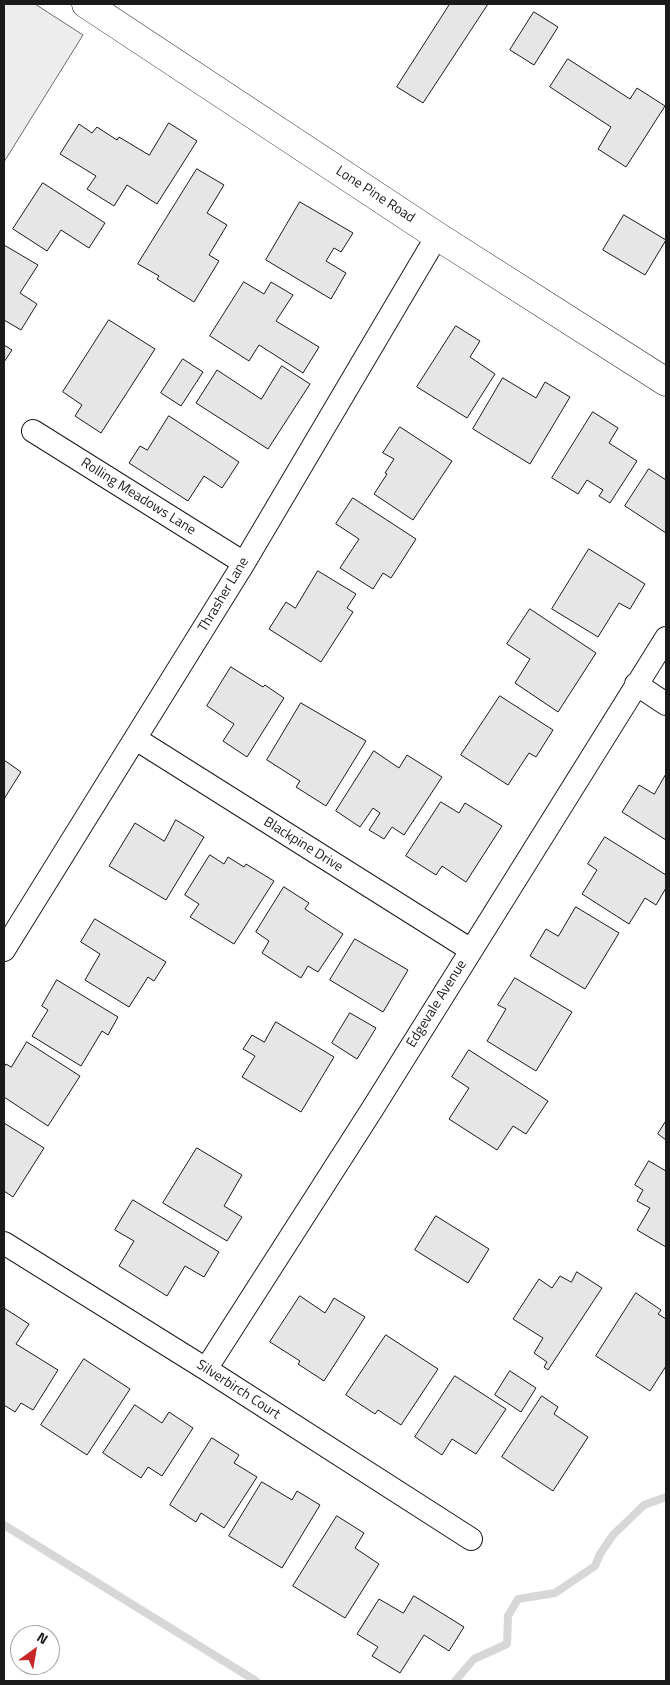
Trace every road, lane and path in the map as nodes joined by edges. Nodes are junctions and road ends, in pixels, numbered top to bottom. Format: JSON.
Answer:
{"nodes":[{"id":1,"x":86,"y":4,"type":"edge"},
{"id":2,"x":438,"y":236,"type":"junction"},
{"id":3,"x":666,"y":382,"type":"edge"},
{"id":4,"x":33,"y":430,"type":"dead end"},
{"id":5,"x":244,"y":563,"type":"junction"},
{"id":6,"x":666,"y":638,"type":"edge"},
{"id":7,"x":636,"y":684,"type":"junction"},
{"id":8,"x":666,"y":704,"type":"edge"},
{"id":9,"x":136,"y":739,"type":"junction"},
{"id":10,"x":4,"y":950,"type":"edge"},
{"id":11,"x":471,"y":950,"type":"junction"},
{"id":12,"x":4,"y":1243,"type":"edge"},
{"id":13,"x":206,"y":1369,"type":"junction"},
{"id":14,"x":471,"y":1539,"type":"dead end"}],
"edges":[{"from":1,"to":2,"type":"street","name":"Lone Pine Road"},
{"from":2,"to":3,"type":"street","name":"Lone Pine Road"},
{"from":2,"to":5,"type":"street","name":"Thrasher Lane"},
{"from":4,"to":5,"type":"street","name":"Rolling Meadows Lane"},
{"from":5,"to":9,"type":"street","name":"Thrasher Lane"},
{"from":6,"to":7,"type":"street","name":"Edgevale Avenue"},
{"from":7,"to":8,"type":"street"},
{"from":7,"to":11,"type":"street","name":"Edgevale Avenue"},
{"from":9,"to":10,"type":"street","name":"Thrasher Lane"},
{"from":9,"to":11,"type":"street","name":"Blackpine Drive"},
{"from":11,"to":13,"type":"street","name":"Edgevale Avenue"},
{"from":12,"to":13,"type":"street","name":"Silverbirch Court"},
{"from":13,"to":14,"type":"street","name":"Silverbirch Court"}]}
